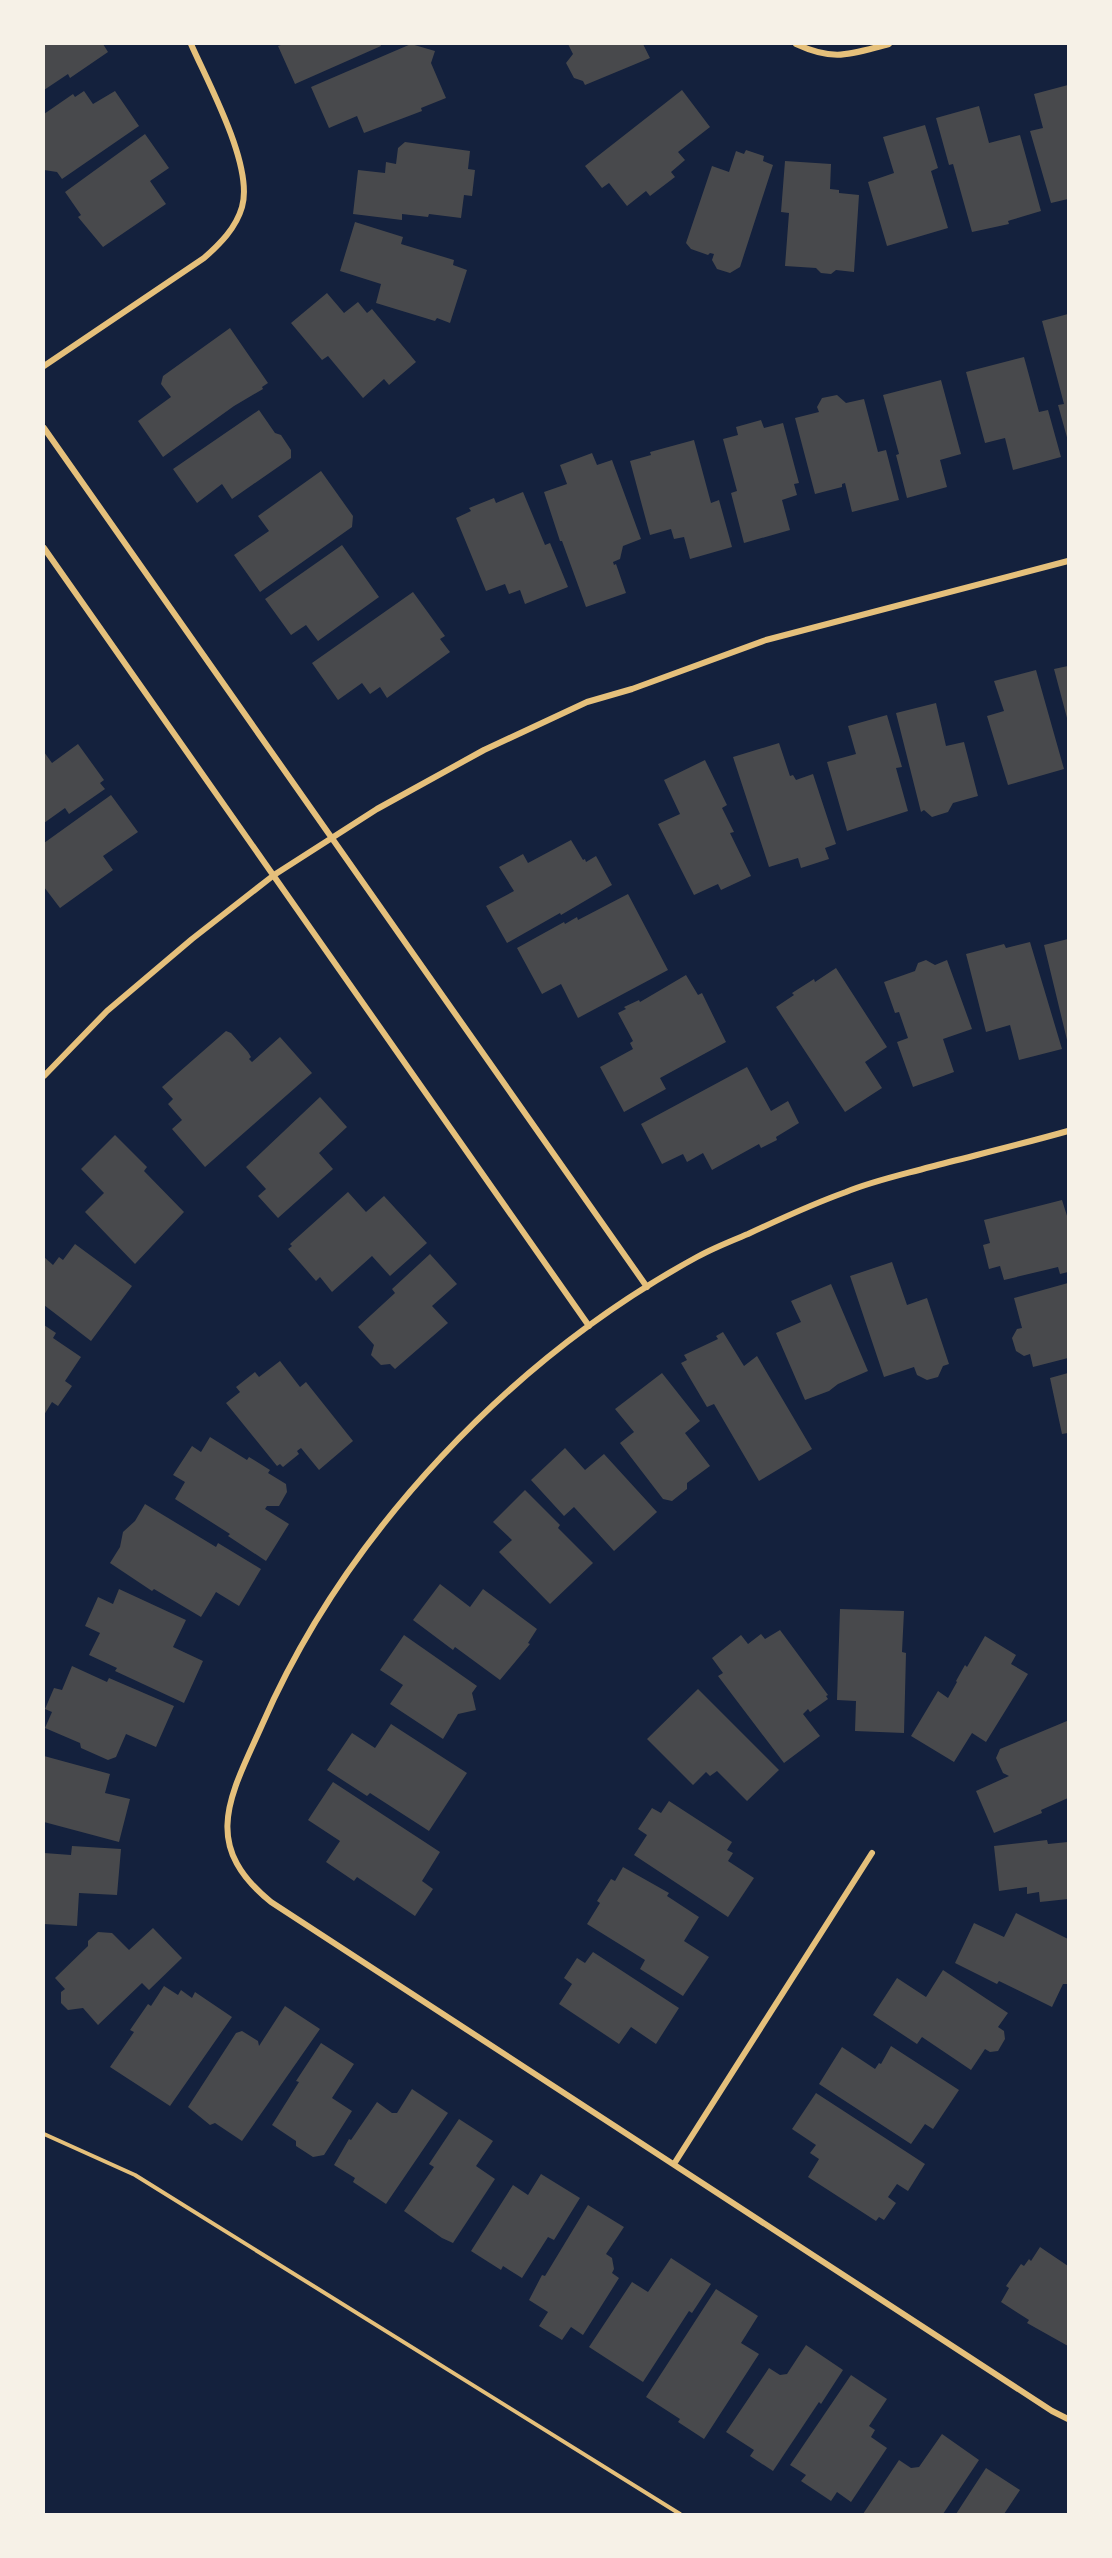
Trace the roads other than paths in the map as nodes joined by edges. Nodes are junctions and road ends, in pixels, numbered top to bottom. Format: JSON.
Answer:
{"nodes":[{"id":1,"x":190,"y":44,"type":"edge"},
{"id":2,"x":796,"y":44,"type":"edge"},
{"id":3,"x":889,"y":44,"type":"edge"},
{"id":4,"x":44,"y":366,"type":"edge"},
{"id":5,"x":44,"y":428,"type":"edge"},
{"id":6,"x":44,"y":548,"type":"edge"},
{"id":7,"x":1068,"y":561,"type":"edge"},
{"id":8,"x":332,"y":837,"type":"junction"},
{"id":9,"x":274,"y":875,"type":"junction"},
{"id":10,"x":44,"y":1076,"type":"edge"},
{"id":11,"x":1068,"y":1131,"type":"edge"},
{"id":12,"x":647,"y":1287,"type":"junction"},
{"id":13,"x":589,"y":1326,"type":"junction"},
{"id":14,"x":872,"y":1853,"type":"dead end"},
{"id":15,"x":674,"y":2164,"type":"junction"},
{"id":16,"x":1068,"y":2419,"type":"edge"}],
"edges":[{"from":1,"to":4,"type":"street"},
{"from":2,"to":3,"type":"street"},
{"from":5,"to":8,"type":"street"},
{"from":6,"to":9,"type":"street"},
{"from":7,"to":8,"type":"street"},
{"from":8,"to":9,"type":"street"},
{"from":8,"to":12,"type":"street"},
{"from":9,"to":10,"type":"street"},
{"from":9,"to":13,"type":"street"},
{"from":11,"to":12,"type":"street"},
{"from":12,"to":13,"type":"street"},
{"from":13,"to":15,"type":"street"},
{"from":14,"to":15,"type":"street"},
{"from":15,"to":16,"type":"street"}]}
